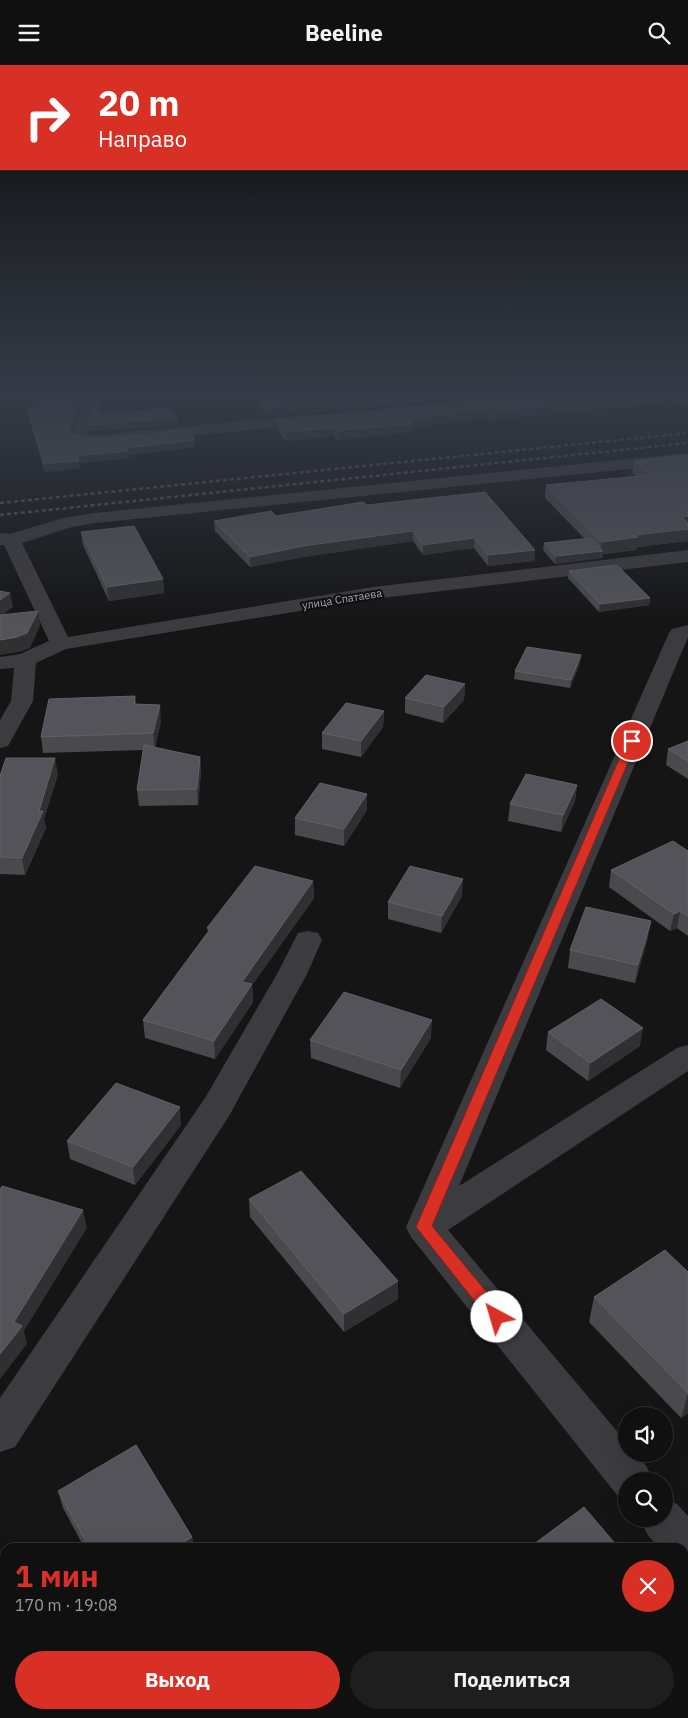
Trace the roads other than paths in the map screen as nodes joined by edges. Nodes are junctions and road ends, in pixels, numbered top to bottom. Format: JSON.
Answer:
{"nodes":[{"id":1,"x":558,"y":471,"type":"edge"},
{"id":2,"x":5,"y":539,"type":"edge"},
{"id":3,"x":688,"y":556,"type":"edge"},
{"id":4,"x":688,"y":631,"type":"edge"},
{"id":5,"x":61,"y":644,"type":"junction"},
{"id":6,"x":25,"y":660,"type":"junction"},
{"id":7,"x":0,"y":663,"type":"edge"},
{"id":8,"x":0,"y":741,"type":"edge"},
{"id":9,"x":308,"y":940,"type":"dead end"},
{"id":10,"x":688,"y":1056,"type":"edge"},
{"id":11,"x":424,"y":1227,"type":"junction"},
{"id":12,"x":0,"y":1433,"type":"edge"},
{"id":13,"x":625,"y":1472,"type":"edge"},
{"id":14,"x":669,"y":1527,"type":"edge"},
{"id":15,"x":682,"y":1543,"type":"edge"}],
"edges":[{"from":1,"to":2,"type":"street"},
{"from":2,"to":5,"type":"street"},
{"from":3,"to":5,"type":"street","name":"улица Спатаева"},
{"from":4,"to":11,"type":"street"},
{"from":5,"to":6,"type":"street","name":"улица Спатаева"},
{"from":6,"to":7,"type":"street","name":"улица Спатаева"},
{"from":6,"to":8,"type":"street"},
{"from":9,"to":12,"type":"street"},
{"from":10,"to":11,"type":"street"},
{"from":11,"to":13,"type":"street"},
{"from":14,"to":15,"type":"street"}]}
